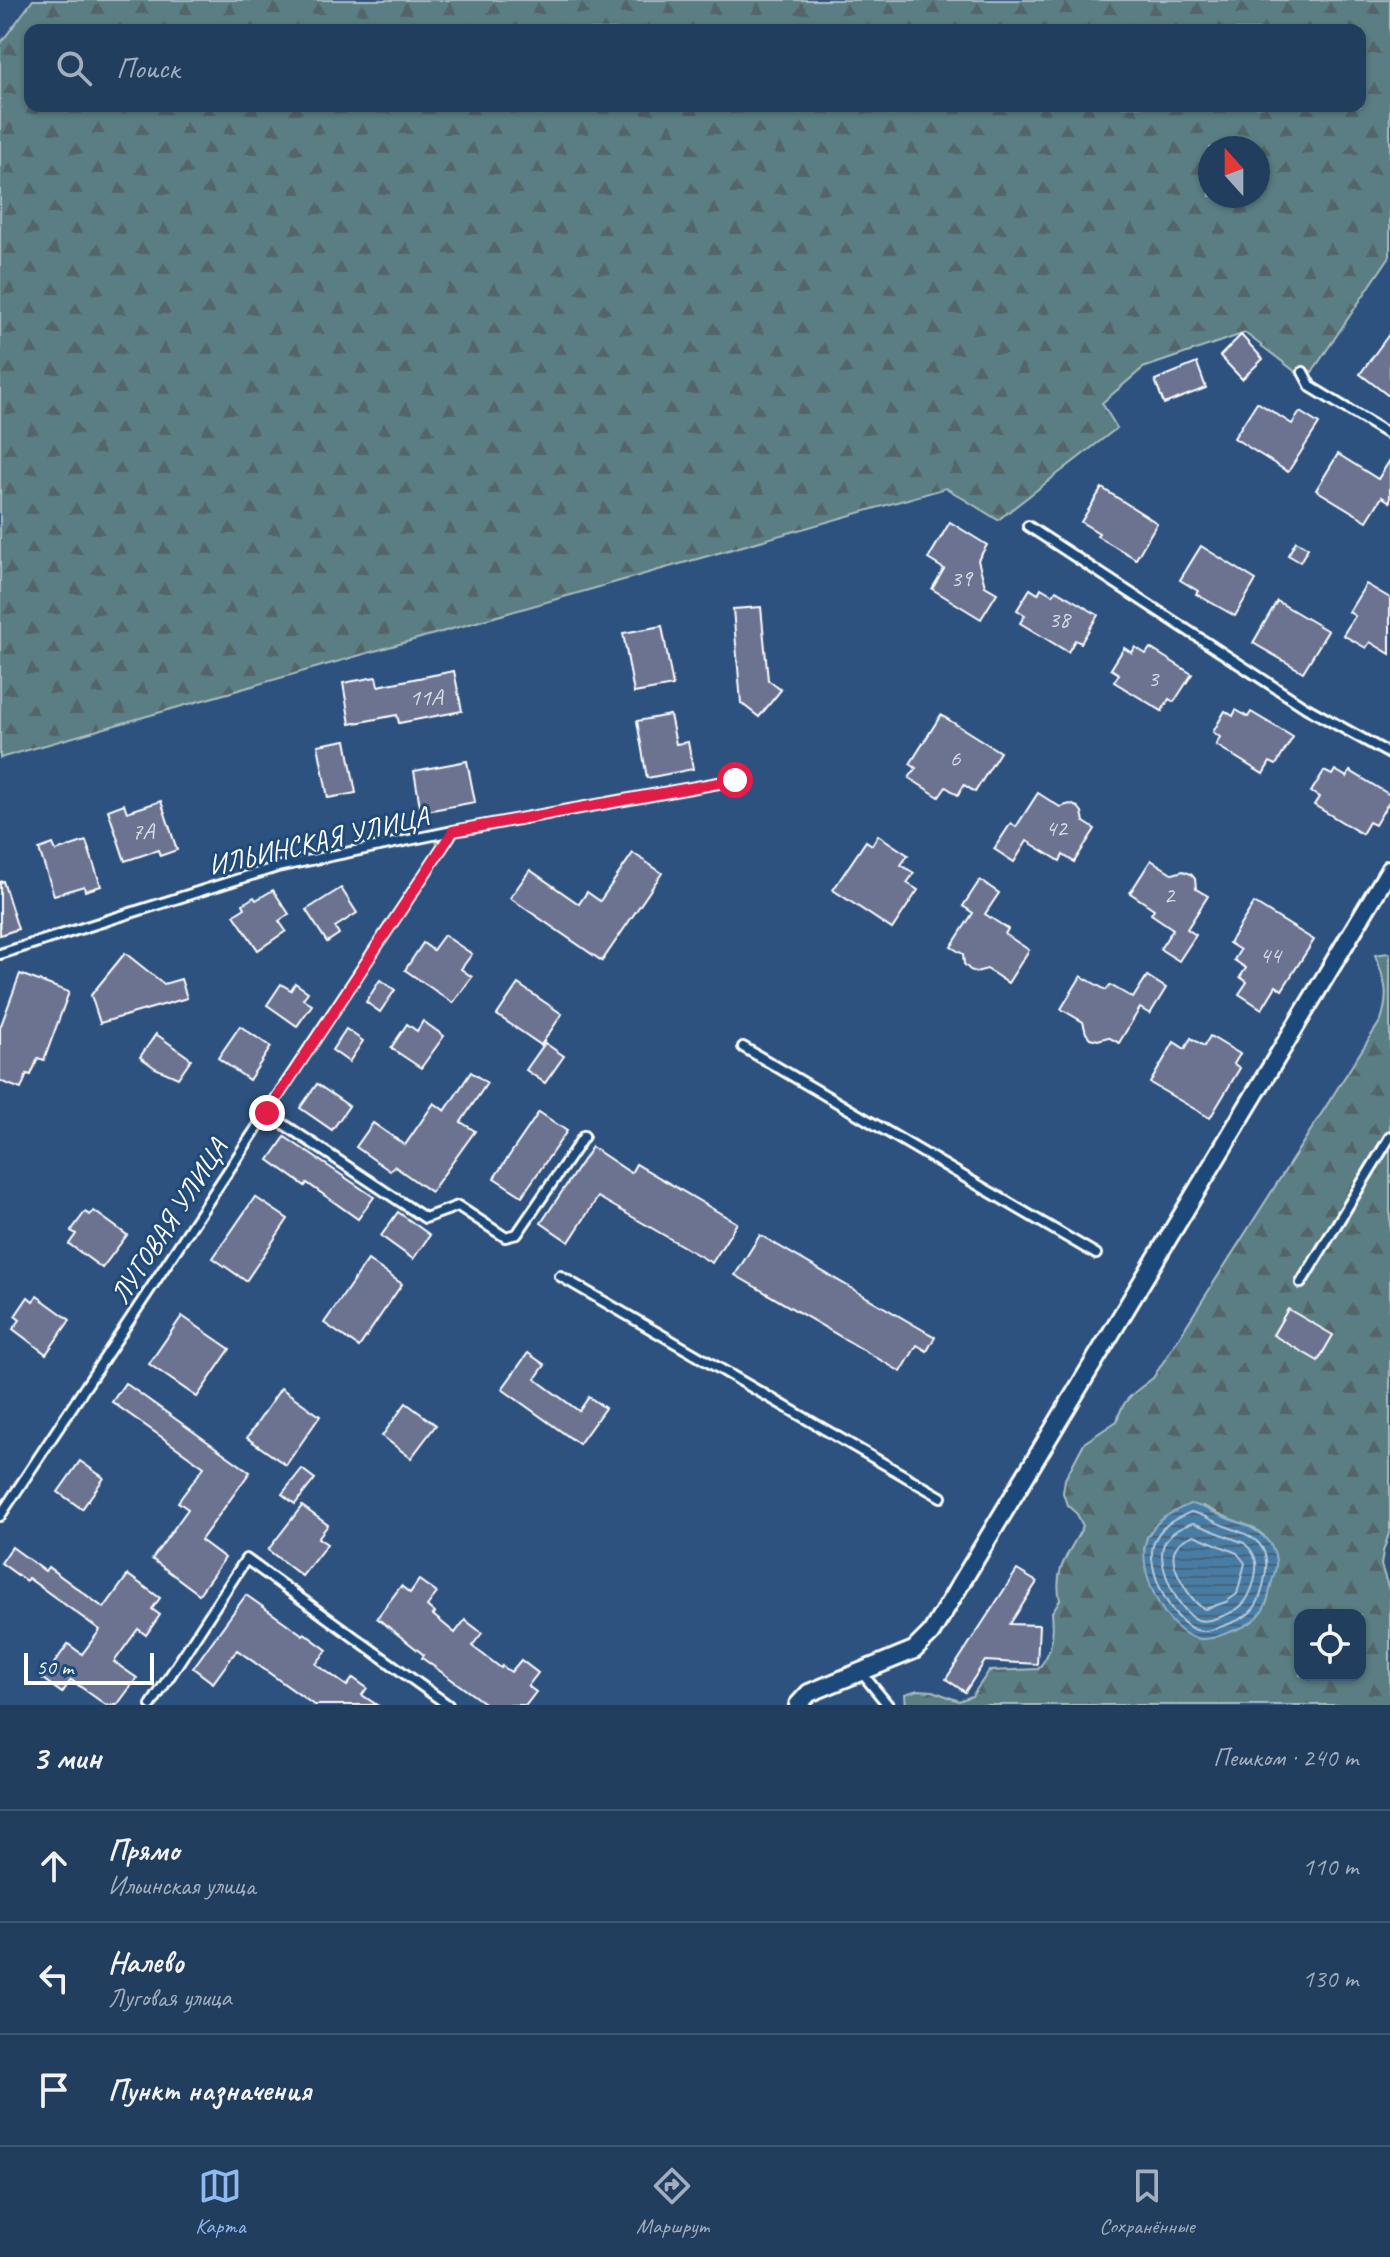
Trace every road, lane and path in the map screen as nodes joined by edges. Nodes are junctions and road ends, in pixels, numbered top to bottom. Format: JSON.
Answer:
{"nodes":[{"id":1,"x":1303,"y":372,"type":"dead end"},
{"id":2,"x":1390,"y":435,"type":"edge"},
{"id":3,"x":1028,"y":526,"type":"dead end"},
{"id":4,"x":1390,"y":754,"type":"edge"},
{"id":5,"x":735,"y":780,"type":"dead end"},
{"id":6,"x":453,"y":831,"type":"junction"},
{"id":7,"x":1390,"y":869,"type":"edge"},
{"id":8,"x":0,"y":954,"type":"edge"},
{"id":9,"x":743,"y":1047,"type":"dead end"},
{"id":10,"x":267,"y":1113,"type":"junction"},
{"id":11,"x":584,"y":1136,"type":"dead end"},
{"id":12,"x":1390,"y":1137,"type":"edge"},
{"id":13,"x":1096,"y":1254,"type":"dead end"},
{"id":14,"x":560,"y":1276,"type":"dead end"},
{"id":15,"x":1301,"y":1283,"type":"dead end"},
{"id":16,"x":941,"y":1497,"type":"dead end"},
{"id":17,"x":0,"y":1516,"type":"edge"},
{"id":18,"x":861,"y":1672,"type":"junction"},
{"id":19,"x":151,"y":1705,"type":"edge"},
{"id":20,"x":448,"y":1705,"type":"edge"},
{"id":21,"x":798,"y":1705,"type":"edge"},
{"id":22,"x":888,"y":1705,"type":"edge"}],
"edges":[{"from":1,"to":2,"type":"lane"},
{"from":3,"to":4,"type":"lane"},
{"from":5,"to":6,"type":"lane","name":"ИЛЬИНСКАЯ УЛИЦА"},
{"from":6,"to":8,"type":"lane","name":"ИЛЬИНСКАЯ УЛИЦА"},
{"from":6,"to":10,"type":"lane","name":"ЛУГОВАЯ УЛИЦА"},
{"from":7,"to":18,"type":"street"},
{"from":9,"to":13,"type":"lane"},
{"from":10,"to":11,"type":"lane"},
{"from":10,"to":17,"type":"lane","name":"ЛУГОВАЯ УЛИЦА"},
{"from":12,"to":15,"type":"lane"},
{"from":14,"to":16,"type":"lane"},
{"from":18,"to":21,"type":"street"},
{"from":18,"to":22,"type":"lane"},
{"from":19,"to":20,"type":"lane"}]}
